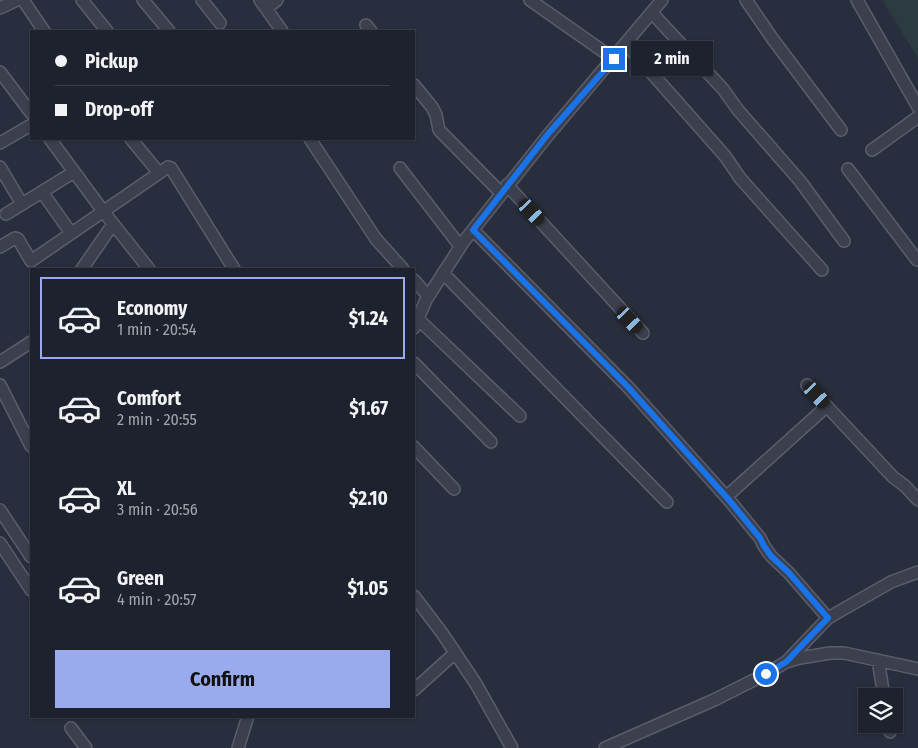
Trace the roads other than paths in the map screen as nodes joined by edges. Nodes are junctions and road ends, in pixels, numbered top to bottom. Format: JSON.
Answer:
{"nodes":[{"id":1,"x":17,"y":0,"type":"edge"},
{"id":2,"x":23,"y":0,"type":"edge"},
{"id":3,"x":82,"y":0,"type":"edge"},
{"id":4,"x":144,"y":0,"type":"edge"},
{"id":5,"x":202,"y":0,"type":"edge"},
{"id":6,"x":277,"y":0,"type":"edge"},
{"id":7,"x":530,"y":0,"type":"edge"},
{"id":8,"x":662,"y":0,"type":"edge"},
{"id":9,"x":746,"y":0,"type":"edge"},
{"id":10,"x":857,"y":0,"type":"edge"},
{"id":11,"x":263,"y":4,"type":"edge"},
{"id":12,"x":0,"y":8,"type":"edge"},
{"id":13,"x":652,"y":13,"type":"junction"},
{"id":14,"x":220,"y":23,"type":"dead end"},
{"id":15,"x":43,"y":30,"type":"edge"},
{"id":16,"x":105,"y":30,"type":"edge"},
{"id":17,"x":167,"y":30,"type":"edge"},
{"id":18,"x":281,"y":30,"type":"edge"},
{"id":19,"x":626,"y":44,"type":"junction"},
{"id":20,"x":614,"y":59,"type":"junction"},
{"id":21,"x":2,"y":77,"type":"edge"},
{"id":22,"x":913,"y":85,"type":"edge"},
{"id":23,"x":415,"y":86,"type":"edge"},
{"id":24,"x":918,"y":107,"type":"edge"},
{"id":25,"x":30,"y":112,"type":"edge"},
{"id":26,"x":918,"y":117,"type":"edge"},
{"id":27,"x":30,"y":126,"type":"edge"},
{"id":28,"x":841,"y":130,"type":"dead end"},
{"id":29,"x":51,"y":140,"type":"edge"},
{"id":30,"x":132,"y":140,"type":"edge"},
{"id":31,"x":311,"y":140,"type":"edge"},
{"id":32,"x":0,"y":143,"type":"edge"},
{"id":33,"x":872,"y":150,"type":"dead end"},
{"id":34,"x":0,"y":167,"type":"edge"},
{"id":35,"x":400,"y":168,"type":"dead end"},
{"id":36,"x":848,"y":170,"type":"dead end"},
{"id":37,"x":74,"y":172,"type":"junction"},
{"id":38,"x":159,"y":173,"type":"junction"},
{"id":39,"x":504,"y":189,"type":"junction"},
{"id":40,"x":42,"y":192,"type":"junction"},
{"id":41,"x":22,"y":204,"type":"junction"},
{"id":42,"x":103,"y":211,"type":"junction"},
{"id":43,"x":6,"y":214,"type":"dead end"},
{"id":44,"x":113,"y":224,"type":"junction"},
{"id":45,"x":473,"y":230,"type":"junction"},
{"id":46,"x":71,"y":233,"type":"junction"},
{"id":47,"x":844,"y":241,"type":"dead end"},
{"id":48,"x":460,"y":246,"type":"junction"},
{"id":49,"x":0,"y":247,"type":"edge"},
{"id":50,"x":918,"y":260,"type":"edge"},
{"id":51,"x":33,"y":265,"type":"edge"},
{"id":52,"x":83,"y":268,"type":"edge"},
{"id":53,"x":148,"y":268,"type":"edge"},
{"id":54,"x":233,"y":268,"type":"edge"},
{"id":55,"x":402,"y":268,"type":"edge"},
{"id":56,"x":822,"y":270,"type":"dead end"},
{"id":57,"x":444,"y":273,"type":"junction"},
{"id":58,"x":415,"y":281,"type":"edge"},
{"id":59,"x":428,"y":296,"type":"junction"},
{"id":60,"x":416,"y":324,"type":"edge"},
{"id":61,"x":643,"y":333,"type":"dead end"},
{"id":62,"x":30,"y":343,"type":"edge"},
{"id":63,"x":0,"y":362,"type":"edge"},
{"id":64,"x":415,"y":364,"type":"edge"},
{"id":65,"x":0,"y":385,"type":"edge"},
{"id":66,"x":807,"y":385,"type":"dead end"},
{"id":67,"x":827,"y":406,"type":"junction"},
{"id":68,"x":520,"y":416,"type":"dead end"},
{"id":69,"x":491,"y":442,"type":"dead end"},
{"id":70,"x":30,"y":444,"type":"edge"},
{"id":71,"x":415,"y":449,"type":"edge"},
{"id":72,"x":454,"y":489,"type":"dead end"},
{"id":73,"x":726,"y":497,"type":"junction"},
{"id":74,"x":918,"y":500,"type":"edge"},
{"id":75,"x":667,"y":502,"type":"dead end"},
{"id":76,"x":0,"y":510,"type":"edge"},
{"id":77,"x":4,"y":527,"type":"edge"},
{"id":78,"x":0,"y":543,"type":"edge"},
{"id":79,"x":30,"y":556,"type":"edge"},
{"id":80,"x":918,"y":572,"type":"edge"},
{"id":81,"x":30,"y":588,"type":"edge"},
{"id":82,"x":418,"y":610,"type":"edge"},
{"id":83,"x":828,"y":618,"type":"junction"},
{"id":84,"x":455,"y":653,"type":"junction"},
{"id":85,"x":878,"y":660,"type":"junction"},
{"id":86,"x":786,"y":662,"type":"junction"},
{"id":87,"x":918,"y":669,"type":"edge"},
{"id":88,"x":883,"y":688,"type":"edge"},
{"id":89,"x":415,"y":689,"type":"edge"},
{"id":90,"x":244,"y":719,"type":"edge"},
{"id":91,"x":71,"y":728,"type":"dead end"},
{"id":92,"x":86,"y":748,"type":"edge"},
{"id":93,"x":238,"y":748,"type":"edge"},
{"id":94,"x":512,"y":748,"type":"edge"},
{"id":95,"x":605,"y":748,"type":"edge"}],
"edges":[{"from":1,"to":12,"type":"street"},
{"from":2,"to":15,"type":"street"},
{"from":3,"to":16,"type":"street"},
{"from":4,"to":17,"type":"street"},
{"from":5,"to":14,"type":"street"},
{"from":6,"to":11,"type":"street"},
{"from":7,"to":20,"type":"street"},
{"from":8,"to":13,"type":"street"},
{"from":9,"to":28,"type":"street"},
{"from":10,"to":22,"type":"street"},
{"from":11,"to":18,"type":"street"},
{"from":13,"to":19,"type":"street"},
{"from":13,"to":47,"type":"street"},
{"from":19,"to":20,"type":"street"},
{"from":19,"to":56,"type":"street"},
{"from":20,"to":39,"type":"street"},
{"from":21,"to":25,"type":"street"},
{"from":22,"to":24,"type":"street"},
{"from":23,"to":39,"type":"street"},
{"from":26,"to":33,"type":"street"},
{"from":27,"to":32,"type":"street"},
{"from":29,"to":37,"type":"street"},
{"from":30,"to":38,"type":"street"},
{"from":31,"to":55,"type":"street"},
{"from":34,"to":41,"type":"street"},
{"from":35,"to":48,"type":"street"},
{"from":36,"to":50,"type":"street"},
{"from":37,"to":40,"type":"street"},
{"from":37,"to":42,"type":"street"},
{"from":38,"to":42,"type":"street"},
{"from":38,"to":54,"type":"street"},
{"from":39,"to":45,"type":"street"},
{"from":39,"to":61,"type":"street"},
{"from":40,"to":41,"type":"street"},
{"from":40,"to":46,"type":"street"},
{"from":41,"to":43,"type":"street"},
{"from":42,"to":44,"type":"street"},
{"from":42,"to":46,"type":"street"},
{"from":44,"to":52,"type":"street"},
{"from":44,"to":53,"type":"street"},
{"from":45,"to":48,"type":"street"},
{"from":45,"to":73,"type":"street"},
{"from":46,"to":51,"type":"street"},
{"from":48,"to":57,"type":"street"},
{"from":49,"to":51,"type":"street"},
{"from":57,"to":59,"type":"street"},
{"from":57,"to":75,"type":"street"},
{"from":58,"to":59,"type":"street"},
{"from":59,"to":60,"type":"street"},
{"from":60,"to":68,"type":"street"},
{"from":62,"to":63,"type":"street"},
{"from":64,"to":69,"type":"street"},
{"from":65,"to":70,"type":"street"},
{"from":66,"to":67,"type":"street"},
{"from":67,"to":73,"type":"street"},
{"from":67,"to":74,"type":"street"},
{"from":71,"to":72,"type":"street"},
{"from":73,"to":83,"type":"street"},
{"from":76,"to":77,"type":"street"},
{"from":77,"to":79,"type":"street"},
{"from":78,"to":81,"type":"street"},
{"from":80,"to":83,"type":"street"},
{"from":82,"to":84,"type":"street"},
{"from":83,"to":86,"type":"street"},
{"from":84,"to":89,"type":"street"},
{"from":84,"to":94,"type":"street"},
{"from":85,"to":86,"type":"street"},
{"from":85,"to":87,"type":"street"},
{"from":85,"to":88,"type":"street"},
{"from":86,"to":95,"type":"street"},
{"from":90,"to":93,"type":"street"},
{"from":91,"to":92,"type":"street"}]}
